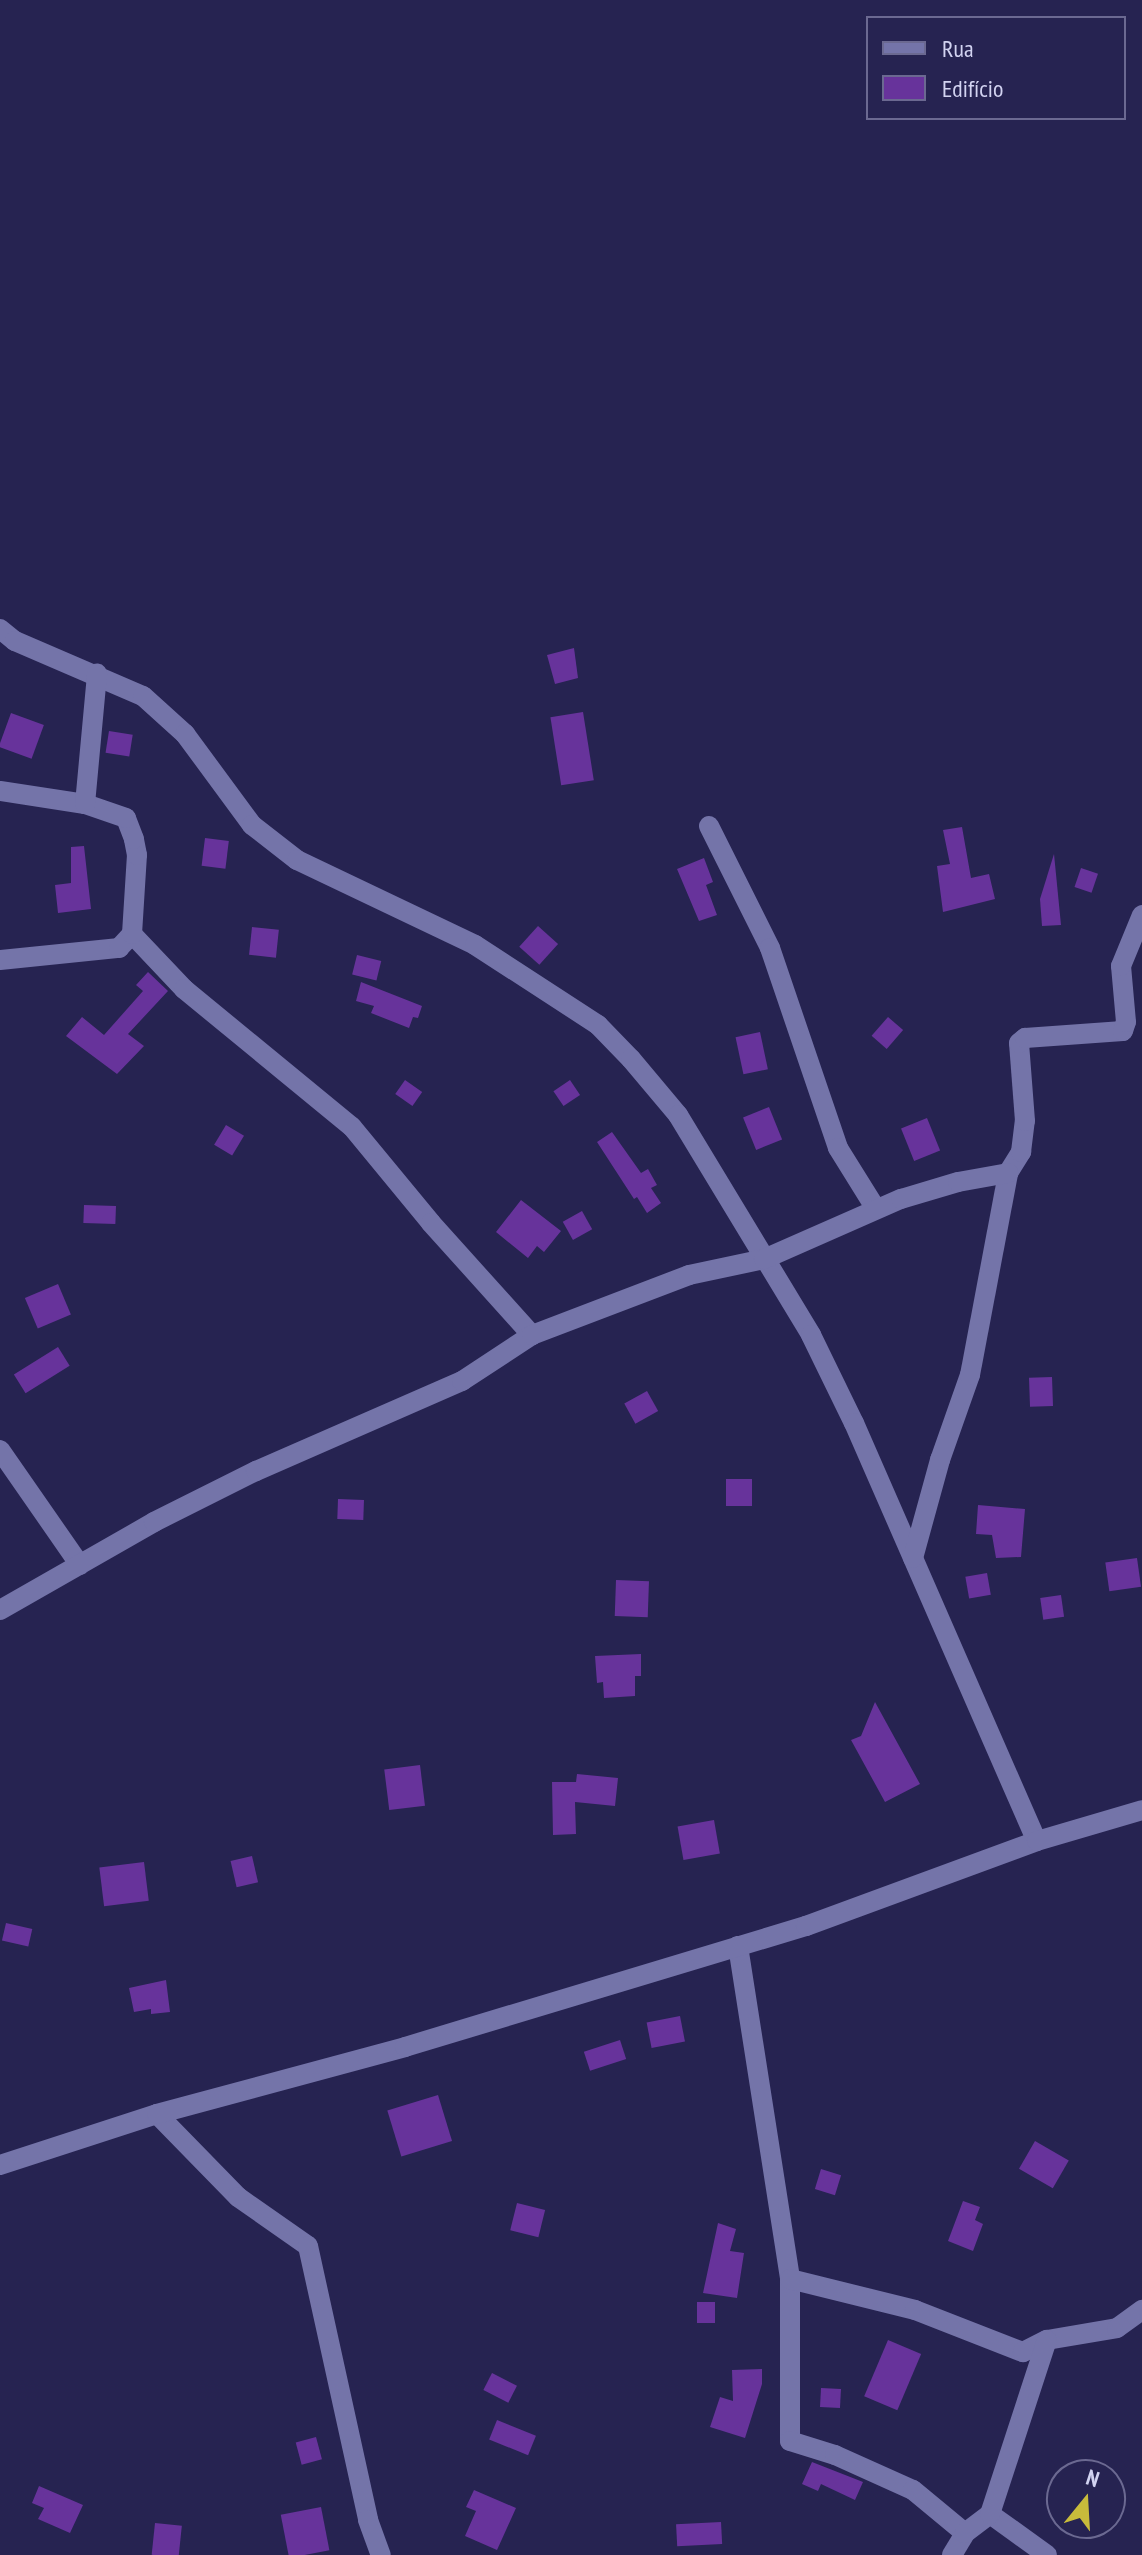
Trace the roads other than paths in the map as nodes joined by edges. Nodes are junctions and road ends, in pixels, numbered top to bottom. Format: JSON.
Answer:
{"nodes":[{"id":1,"x":0,"y":629,"type":"edge"},
{"id":2,"x":97,"y":674,"type":"junction"},
{"id":3,"x":0,"y":791,"type":"edge"},
{"id":4,"x":85,"y":804,"type":"junction"},
{"id":5,"x":709,"y":826,"type":"dead end"},
{"id":6,"x":1142,"y":915,"type":"edge"},
{"id":7,"x":132,"y":934,"type":"junction"},
{"id":8,"x":0,"y":960,"type":"edge"},
{"id":9,"x":1008,"y":1173,"type":"junction"},
{"id":10,"x":876,"y":1209,"type":"junction"},
{"id":11,"x":764,"y":1259,"type":"junction"},
{"id":12,"x":532,"y":1335,"type":"junction"},
{"id":13,"x":0,"y":1450,"type":"edge"},
{"id":14,"x":913,"y":1558,"type":"junction"},
{"id":15,"x":80,"y":1565,"type":"junction"},
{"id":16,"x":0,"y":1610,"type":"edge"},
{"id":17,"x":1142,"y":1810,"type":"edge"},
{"id":18,"x":1037,"y":1841,"type":"junction"},
{"id":19,"x":738,"y":1946,"type":"junction"},
{"id":20,"x":157,"y":2114,"type":"junction"},
{"id":21,"x":0,"y":2165,"type":"edge"},
{"id":22,"x":790,"y":2279,"type":"junction"},
{"id":23,"x":1142,"y":2310,"type":"edge"},
{"id":24,"x":1047,"y":2340,"type":"junction"},
{"id":25,"x":990,"y":2514,"type":"junction"},
{"id":26,"x":965,"y":2533,"type":"junction"},
{"id":27,"x":381,"y":2555,"type":"edge"},
{"id":28,"x":952,"y":2555,"type":"edge"},
{"id":29,"x":1047,"y":2555,"type":"edge"}],
"edges":[{"from":1,"to":2,"type":"street"},
{"from":2,"to":4,"type":"street"},
{"from":2,"to":11,"type":"street"},
{"from":3,"to":4,"type":"street"},
{"from":4,"to":7,"type":"street"},
{"from":5,"to":10,"type":"street"},
{"from":6,"to":9,"type":"street"},
{"from":7,"to":8,"type":"street"},
{"from":7,"to":12,"type":"street"},
{"from":9,"to":10,"type":"street"},
{"from":9,"to":14,"type":"street"},
{"from":10,"to":11,"type":"street"},
{"from":11,"to":12,"type":"street"},
{"from":11,"to":14,"type":"street"},
{"from":12,"to":15,"type":"street"},
{"from":13,"to":15,"type":"street"},
{"from":14,"to":18,"type":"street"},
{"from":15,"to":16,"type":"street"},
{"from":17,"to":18,"type":"street"},
{"from":18,"to":19,"type":"street"},
{"from":19,"to":20,"type":"street"},
{"from":19,"to":22,"type":"street"},
{"from":20,"to":21,"type":"street"},
{"from":20,"to":27,"type":"street"},
{"from":22,"to":24,"type":"street"},
{"from":22,"to":26,"type":"street"},
{"from":23,"to":24,"type":"street"},
{"from":24,"to":25,"type":"street"},
{"from":25,"to":26,"type":"street"},
{"from":25,"to":29,"type":"street"},
{"from":26,"to":28,"type":"street"}]}
